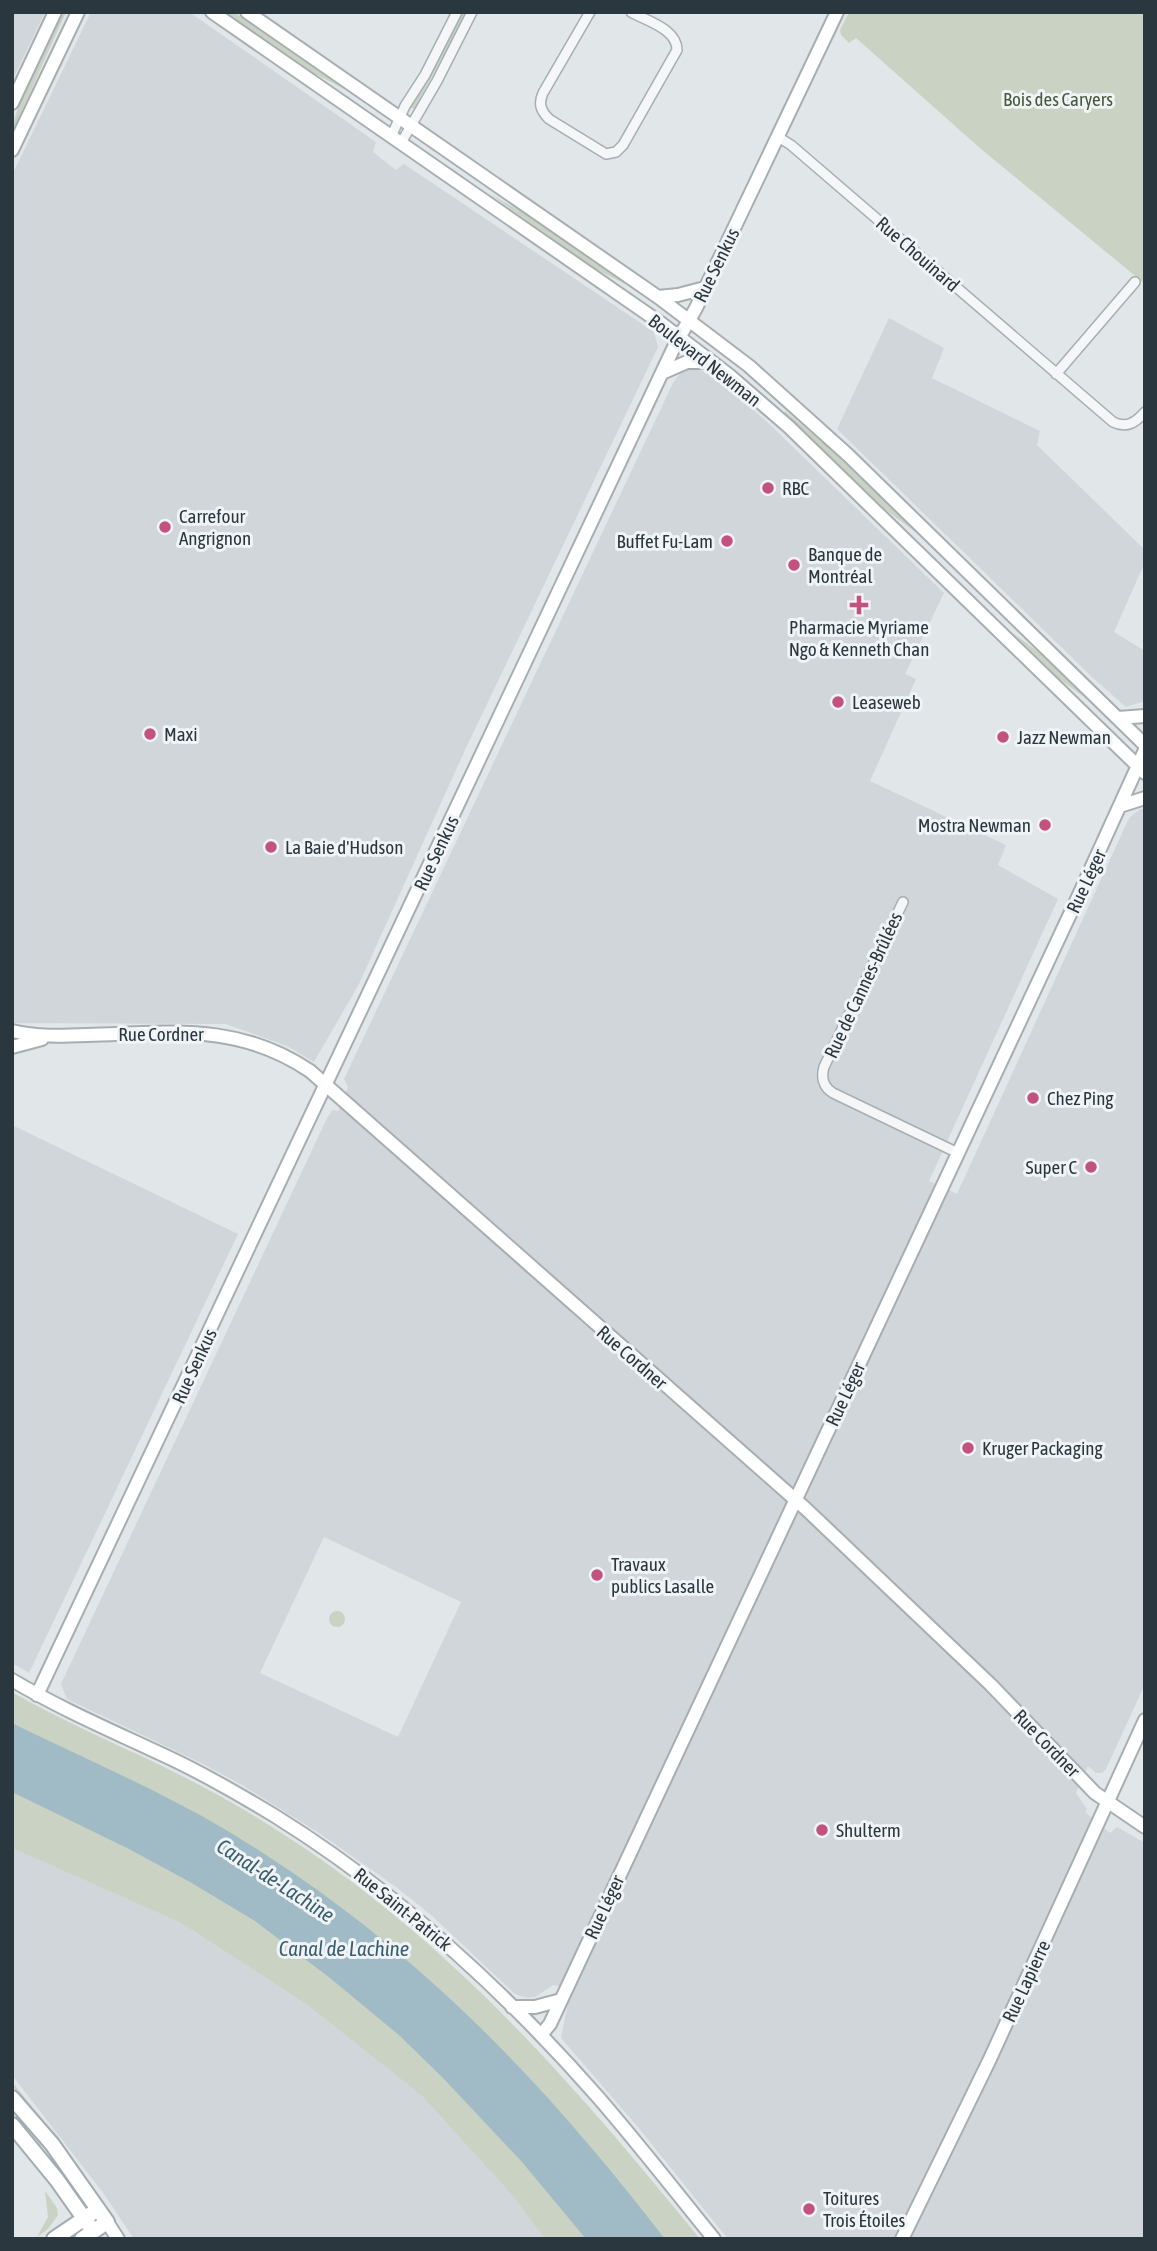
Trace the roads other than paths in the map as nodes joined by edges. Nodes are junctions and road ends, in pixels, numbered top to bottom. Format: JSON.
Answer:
{"nodes":[{"id":1,"x":55,"y":12,"type":"edge"},
{"id":2,"x":78,"y":12,"type":"edge"},
{"id":3,"x":212,"y":12,"type":"edge"},
{"id":4,"x":247,"y":12,"type":"edge"},
{"id":5,"x":457,"y":12,"type":"edge"},
{"id":6,"x":472,"y":12,"type":"edge"},
{"id":7,"x":590,"y":12,"type":"edge"},
{"id":8,"x":631,"y":12,"type":"edge"},
{"id":9,"x":837,"y":12,"type":"edge"},
{"id":10,"x":12,"y":103,"type":"edge"},
{"id":11,"x":399,"y":118,"type":"junction"},
{"id":12,"x":411,"y":126,"type":"junction"},
{"id":13,"x":778,"y":137,"type":"junction"},
{"id":14,"x":396,"y":140,"type":"junction"},
{"id":15,"x":12,"y":150,"type":"edge"},
{"id":16,"x":1135,"y":282,"type":"dead end"},
{"id":17,"x":705,"y":288,"type":"junction"},
{"id":18,"x":658,"y":297,"type":"junction"},
{"id":19,"x":690,"y":320,"type":"junction"},
{"id":20,"x":679,"y":337,"type":"junction"},
{"id":21,"x":712,"y":362,"type":"junction"},
{"id":22,"x":662,"y":373,"type":"junction"},
{"id":23,"x":1056,"y":374,"type":"junction"},
{"id":24,"x":1145,"y":412,"type":"edge"},
{"id":25,"x":1145,"y":716,"type":"edge"},
{"id":26,"x":1118,"y":718,"type":"junction"},
{"id":27,"x":1145,"y":747,"type":"edge"},
{"id":28,"x":1141,"y":770,"type":"edge"},
{"id":29,"x":1145,"y":798,"type":"edge"},
{"id":30,"x":1120,"y":806,"type":"junction"},
{"id":31,"x":903,"y":902,"type":"dead end"},
{"id":32,"x":12,"y":1031,"type":"edge"},
{"id":33,"x":52,"y":1036,"type":"junction"},
{"id":34,"x":12,"y":1048,"type":"edge"},
{"id":35,"x":326,"y":1084,"type":"junction"},
{"id":36,"x":958,"y":1153,"type":"junction"},
{"id":37,"x":795,"y":1500,"type":"junction"},
{"id":38,"x":12,"y":1680,"type":"edge"},
{"id":39,"x":37,"y":1695,"type":"junction"},
{"id":40,"x":1145,"y":1720,"type":"edge"},
{"id":41,"x":1107,"y":1803,"type":"junction"},
{"id":42,"x":1145,"y":1827,"type":"edge"},
{"id":43,"x":561,"y":2000,"type":"junction"},
{"id":44,"x":512,"y":2007,"type":"junction"},
{"id":45,"x":541,"y":2035,"type":"junction"},
{"id":46,"x":12,"y":2098,"type":"edge"},
{"id":47,"x":12,"y":2125,"type":"edge"},
{"id":48,"x":98,"y":2209,"type":"junction"},
{"id":49,"x":84,"y":2218,"type":"junction"},
{"id":50,"x":107,"y":2222,"type":"junction"},
{"id":51,"x":91,"y":2236,"type":"edge"},
{"id":52,"x":54,"y":2239,"type":"edge"},
{"id":53,"x":118,"y":2239,"type":"edge"},
{"id":54,"x":714,"y":2239,"type":"edge"},
{"id":55,"x":902,"y":2239,"type":"edge"}],
"edges":[{"from":1,"to":10,"type":"street"},
{"from":2,"to":15,"type":"street"},
{"from":3,"to":14,"type":"street","name":"Boulevard Newman"},
{"from":4,"to":11,"type":"street","name":"Boulevard Newman"},
{"from":5,"to":11,"type":"street"},
{"from":6,"to":12,"type":"street"},
{"from":7,"to":8,"type":"street"},
{"from":9,"to":13,"type":"street","name":"Rue Senkus"},
{"from":11,"to":12,"type":"street","name":"Boulevard Newman"},
{"from":11,"to":14,"type":"street"},
{"from":12,"to":14,"type":"street"},
{"from":12,"to":18,"type":"street","name":"Boulevard Newman"},
{"from":13,"to":17,"type":"street","name":"Rue Senkus"},
{"from":13,"to":23,"type":"street","name":"Rue Chouinard"},
{"from":14,"to":20,"type":"street","name":"Boulevard Newman"},
{"from":16,"to":23,"type":"street"},
{"from":17,"to":18,"type":"street"},
{"from":17,"to":19,"type":"street","name":"Rue Senkus"},
{"from":18,"to":19,"type":"street","name":"Boulevard Newman"},
{"from":19,"to":20,"type":"street","name":"Rue Senkus"},
{"from":19,"to":26,"type":"street","name":"Boulevard Newman"},
{"from":20,"to":21,"type":"street","name":"Boulevard Newman"},
{"from":20,"to":22,"type":"street","name":"Rue Senkus"},
{"from":21,"to":22,"type":"street"},
{"from":21,"to":28,"type":"street","name":"Boulevard Newman"},
{"from":22,"to":35,"type":"street","name":"Rue Senkus"},
{"from":23,"to":24,"type":"street","name":"Rue Chouinard"},
{"from":25,"to":26,"type":"street"},
{"from":26,"to":27,"type":"street","name":"Boulevard Newman"},
{"from":27,"to":28,"type":"street","name":"Rue Léger"},
{"from":28,"to":30,"type":"street","name":"Rue Léger"},
{"from":29,"to":30,"type":"street"},
{"from":30,"to":36,"type":"street","name":"Rue Léger"},
{"from":31,"to":36,"type":"street","name":"Rue de Cannes-Brûlées"},
{"from":32,"to":33,"type":"street"},
{"from":33,"to":34,"type":"street"},
{"from":33,"to":35,"type":"street","name":"Rue Cordner"},
{"from":35,"to":37,"type":"street","name":"Rue Cordner"},
{"from":35,"to":39,"type":"street","name":"Rue Senkus"},
{"from":36,"to":37,"type":"street","name":"Rue Léger"},
{"from":37,"to":41,"type":"street","name":"Rue Cordner"},
{"from":37,"to":43,"type":"street","name":"Rue Léger"},
{"from":38,"to":39,"type":"street","name":"Rue Saint-Patrick"},
{"from":39,"to":44,"type":"street","name":"Rue Saint-Patrick"},
{"from":40,"to":41,"type":"street","name":"Rue Lapierre"},
{"from":41,"to":42,"type":"street","name":"Rue Cordner"},
{"from":41,"to":55,"type":"street","name":"Rue Lapierre"},
{"from":43,"to":44,"type":"street"},
{"from":43,"to":45,"type":"street","name":"Rue Léger"},
{"from":44,"to":45,"type":"street","name":"Rue Saint-Patrick"},
{"from":45,"to":54,"type":"street","name":"Rue Saint-Patrick"},
{"from":46,"to":48,"type":"main road"},
{"from":47,"to":49,"type":"main road"},
{"from":48,"to":49,"type":"main road"},
{"from":48,"to":50,"type":"main road"},
{"from":49,"to":51,"type":"main road"},
{"from":49,"to":52,"type":"main road"},
{"from":50,"to":51,"type":"main road"},
{"from":50,"to":53,"type":"street"}]}
